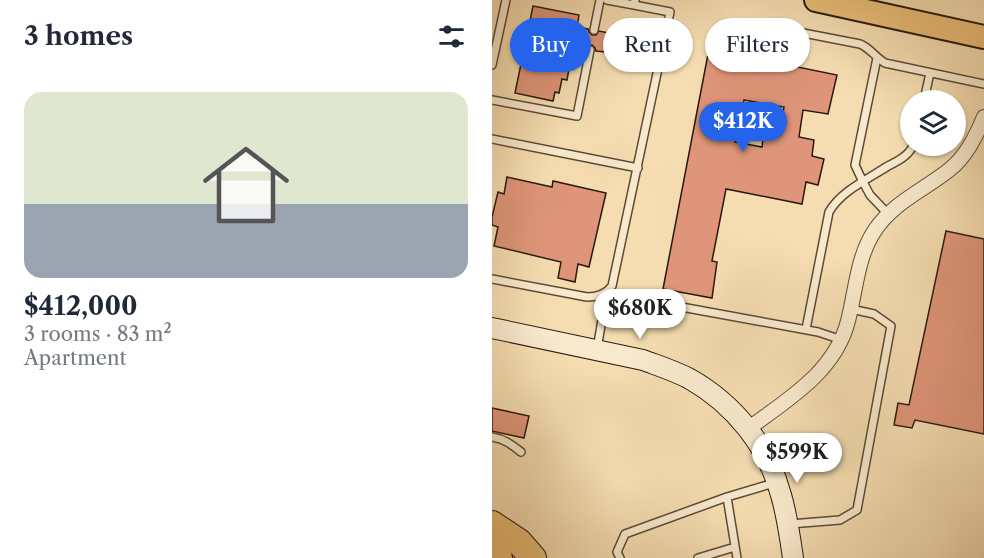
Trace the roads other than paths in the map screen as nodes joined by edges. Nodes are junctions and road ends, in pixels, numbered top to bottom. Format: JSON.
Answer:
{"nodes":[{"id":1,"x":506,"y":0,"type":"edge"},
{"id":2,"x":600,"y":0,"type":"edge"},
{"id":3,"x":607,"y":0,"type":"edge"},
{"id":4,"x":816,"y":0,"type":"edge"},
{"id":5,"x":635,"y":2,"type":"edge"},
{"id":6,"x":594,"y":30,"type":"dead end"},
{"id":7,"x":810,"y":34,"type":"edge"},
{"id":8,"x":984,"y":37,"type":"edge"},
{"id":9,"x":877,"y":58,"type":"junction"},
{"id":10,"x":492,"y":65,"type":"edge"},
{"id":11,"x":586,"y":72,"type":"edge"},
{"id":12,"x":930,"y":73,"type":"junction"},
{"id":13,"x":984,"y":84,"type":"edge"},
{"id":14,"x":926,"y":90,"type":"edge"},
{"id":15,"x":492,"y":100,"type":"edge"},
{"id":16,"x":984,"y":117,"type":"edge"},
{"id":17,"x":492,"y":139,"type":"edge"},
{"id":18,"x":906,"y":156,"type":"edge"},
{"id":19,"x":638,"y":168,"type":"junction"},
{"id":20,"x":863,"y":182,"type":"junction"},
{"id":21,"x":888,"y":214,"type":"junction"},
{"id":22,"x":492,"y":279,"type":"edge"},
{"id":23,"x":601,"y":295,"type":"junction"},
{"id":24,"x":665,"y":304,"type":"dead end"},
{"id":25,"x":850,"y":309,"type":"junction"},
{"id":26,"x":492,"y":328,"type":"edge"},
{"id":27,"x":806,"y":329,"type":"junction"},
{"id":28,"x":842,"y":340,"type":"junction"},
{"id":29,"x":596,"y":350,"type":"junction"},
{"id":30,"x":748,"y":429,"type":"junction"},
{"id":31,"x":492,"y":437,"type":"edge"},
{"id":32,"x":521,"y":452,"type":"dead end"},
{"id":33,"x":777,"y":482,"type":"junction"},
{"id":34,"x":727,"y":497,"type":"junction"},
{"id":35,"x":492,"y":524,"type":"edge"},
{"id":36,"x":788,"y":524,"type":"junction"},
{"id":37,"x":735,"y":546,"type":"junction"},
{"id":38,"x":492,"y":552,"type":"edge"},
{"id":39,"x":499,"y":558,"type":"edge"},
{"id":40,"x":533,"y":558,"type":"edge"},
{"id":41,"x":620,"y":558,"type":"edge"},
{"id":42,"x":698,"y":558,"type":"edge"},
{"id":43,"x":737,"y":558,"type":"edge"},
{"id":44,"x":793,"y":558,"type":"edge"}],
"edges":[{"from":1,"to":10,"type":"lane"},
{"from":2,"to":6,"type":"lane"},
{"from":3,"to":5,"type":"lane"},
{"from":4,"to":8,"type":"main road"},
{"from":5,"to":19,"type":"lane"},
{"from":7,"to":9,"type":"lane"},
{"from":9,"to":12,"type":"lane"},
{"from":9,"to":20,"type":"lane"},
{"from":11,"to":15,"type":"lane"},
{"from":12,"to":13,"type":"lane"},
{"from":12,"to":14,"type":"lane"},
{"from":16,"to":21,"type":"street"},
{"from":17,"to":19,"type":"lane"},
{"from":18,"to":20,"type":"lane"},
{"from":19,"to":23,"type":"lane"},
{"from":20,"to":21,"type":"lane"},
{"from":20,"to":27,"type":"lane"},
{"from":21,"to":25,"type":"street"},
{"from":22,"to":23,"type":"lane"},
{"from":23,"to":29,"type":"lane"},
{"from":24,"to":27,"type":"lane"},
{"from":25,"to":28,"type":"street"},
{"from":25,"to":36,"type":"lane"},
{"from":26,"to":29,"type":"main road"},
{"from":27,"to":28,"type":"lane"},
{"from":28,"to":30,"type":"street"},
{"from":29,"to":30,"type":"main road"},
{"from":30,"to":33,"type":"main road"},
{"from":31,"to":32,"type":"lane"},
{"from":33,"to":34,"type":"lane"},
{"from":33,"to":36,"type":"main road"},
{"from":34,"to":37,"type":"lane"},
{"from":34,"to":41,"type":"lane"},
{"from":35,"to":40,"type":"highway"},
{"from":36,"to":44,"type":"main road"},
{"from":37,"to":42,"type":"lane"},
{"from":37,"to":43,"type":"lane"},
{"from":38,"to":39,"type":"highway"}]}
